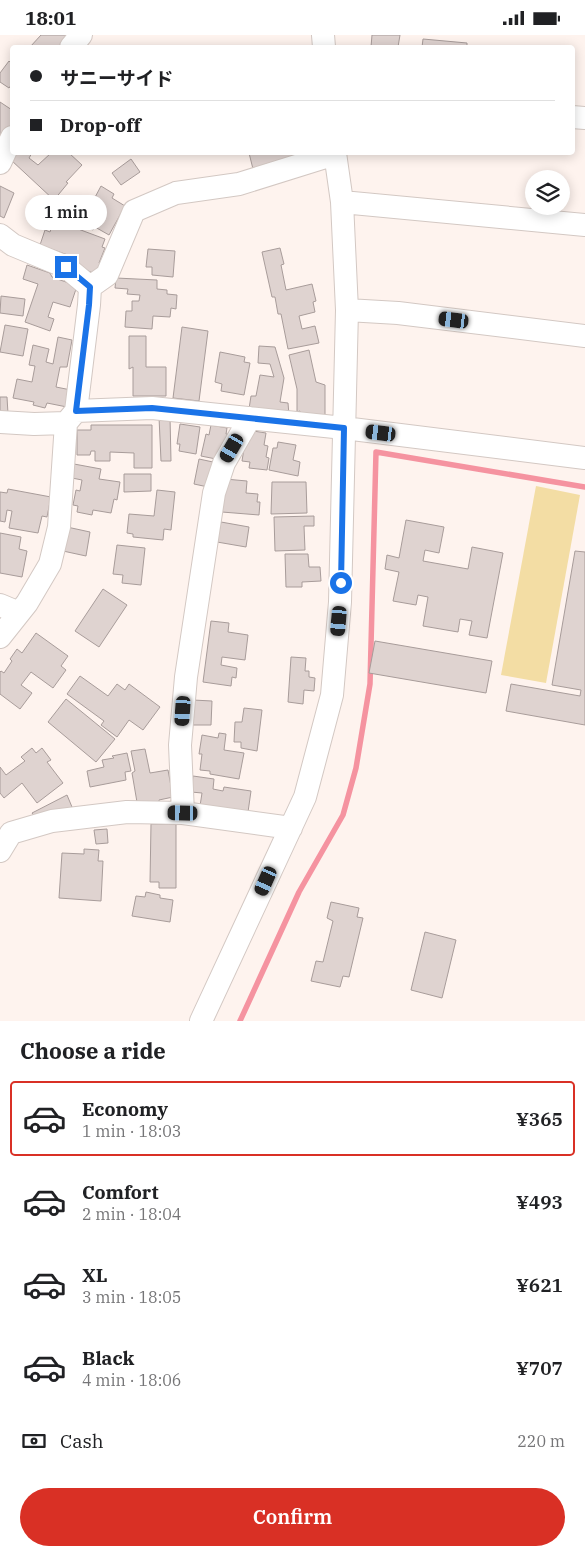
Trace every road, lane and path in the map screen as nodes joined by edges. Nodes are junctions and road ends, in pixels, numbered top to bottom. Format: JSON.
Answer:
{"nodes":[{"id":1,"x":82,"y":35,"type":"edge"},
{"id":2,"x":73,"y":45,"type":"edge"},
{"id":3,"x":10,"y":141,"type":"edge"},
{"id":4,"x":329,"y":155,"type":"edge"},
{"id":5,"x":335,"y":155,"type":"edge"},
{"id":6,"x":0,"y":163,"type":"edge"},
{"id":7,"x":342,"y":201,"type":"junction"},
{"id":8,"x":585,"y":225,"type":"edge"},
{"id":9,"x":0,"y":235,"type":"edge"},
{"id":10,"x":90,"y":287,"type":"junction"},
{"id":11,"x":347,"y":311,"type":"junction"},
{"id":12,"x":585,"y":336,"type":"edge"},
{"id":13,"x":71,"y":417,"type":"junction"},
{"id":14,"x":250,"y":418,"type":"junction"},
{"id":15,"x":0,"y":422,"type":"edge"},
{"id":16,"x":344,"y":428,"type":"junction"},
{"id":17,"x":585,"y":457,"type":"edge"},
{"id":18,"x":9,"y":609,"type":"edge"},
{"id":19,"x":0,"y":637,"type":"edge"},
{"id":20,"x":183,"y":813,"type":"junction"},
{"id":21,"x":291,"y":828,"type":"junction"},
{"id":22,"x":0,"y":851,"type":"edge"},
{"id":23,"x":201,"y":1021,"type":"edge"}],
"edges":[{"from":1,"to":2,"type":"street"},
{"from":3,"to":6,"type":"street"},
{"from":4,"to":10,"type":"street"},
{"from":5,"to":7,"type":"street"},
{"from":7,"to":8,"type":"street"},
{"from":7,"to":11,"type":"street"},
{"from":9,"to":10,"type":"street"},
{"from":10,"to":13,"type":"street"},
{"from":11,"to":12,"type":"street"},
{"from":11,"to":16,"type":"street"},
{"from":13,"to":14,"type":"street"},
{"from":13,"to":15,"type":"street"},
{"from":13,"to":18,"type":"street"},
{"from":14,"to":16,"type":"street"},
{"from":14,"to":20,"type":"street"},
{"from":16,"to":17,"type":"street"},
{"from":16,"to":21,"type":"street"},
{"from":18,"to":19,"type":"street"},
{"from":20,"to":21,"type":"street"},
{"from":20,"to":22,"type":"street"},
{"from":21,"to":23,"type":"street"}]}
